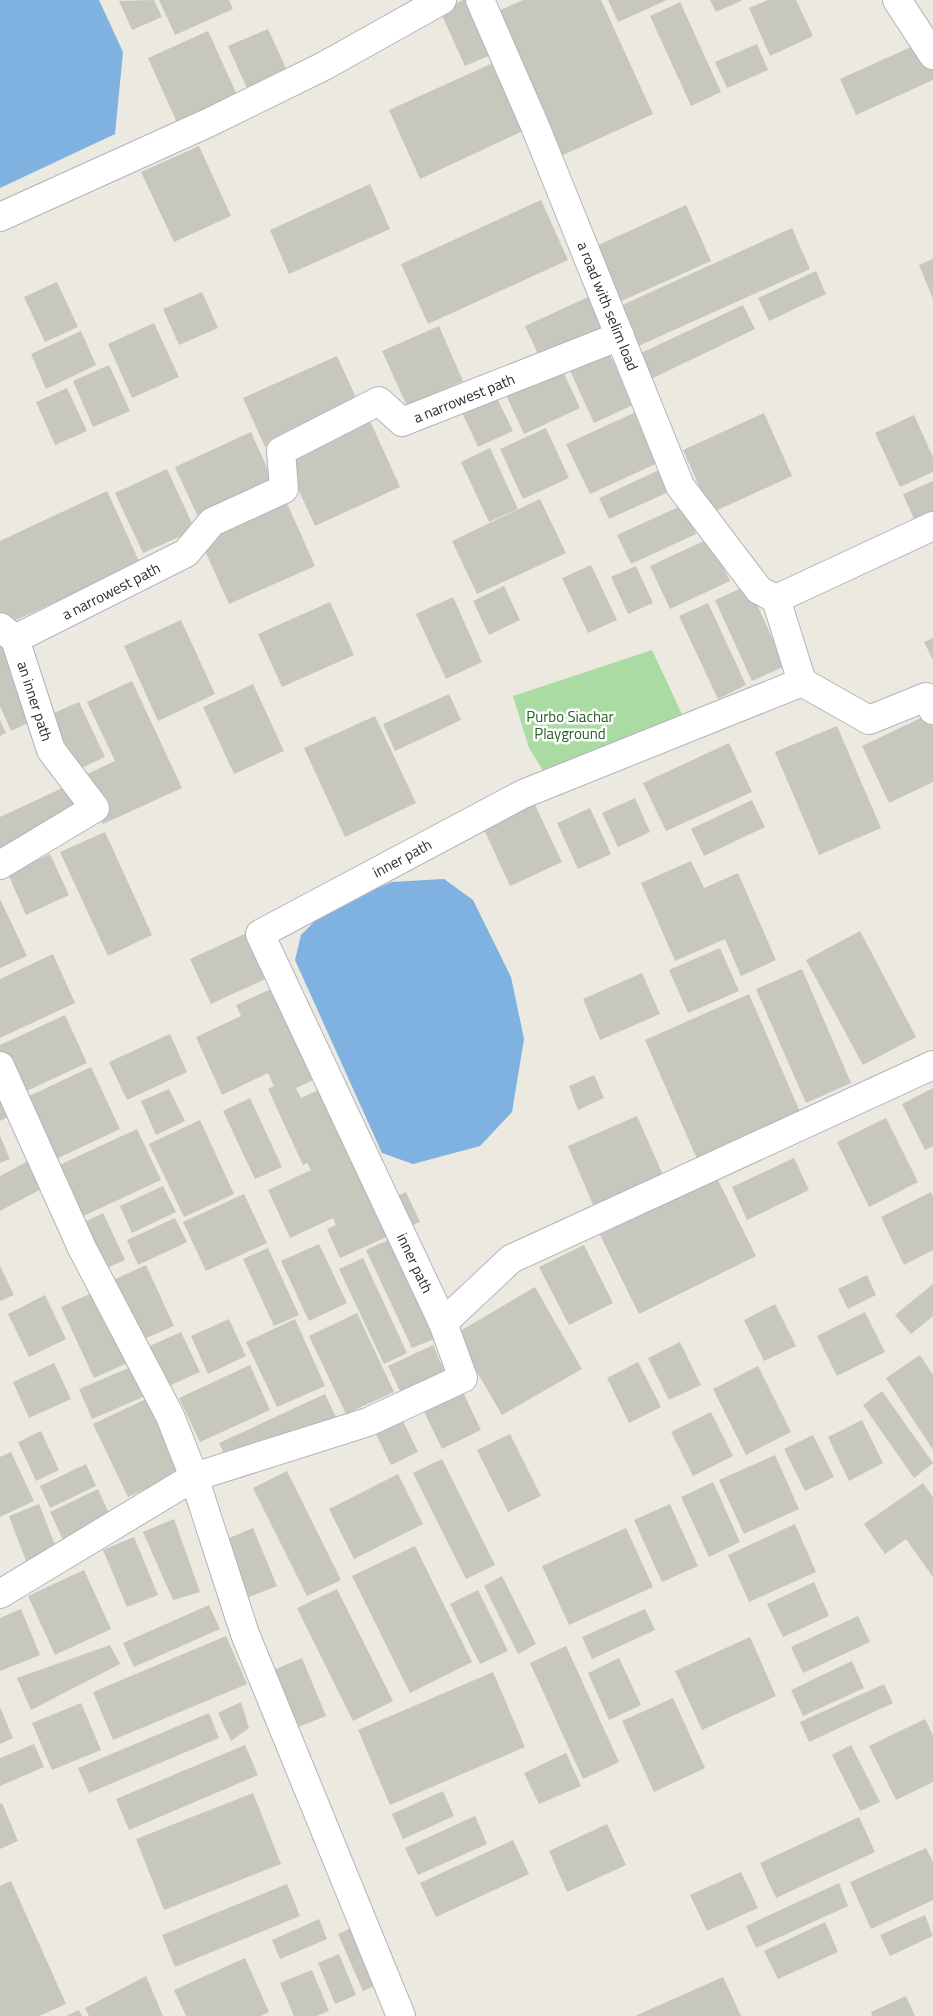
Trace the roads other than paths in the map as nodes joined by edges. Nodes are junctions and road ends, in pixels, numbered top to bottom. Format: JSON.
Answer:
{"nodes":[{"id":1,"x":442,"y":0,"type":"edge"},
{"id":2,"x":480,"y":0,"type":"edge"},
{"id":3,"x":896,"y":0,"type":"edge"},
{"id":4,"x":933,"y":55,"type":"edge"},
{"id":5,"x":0,"y":217,"type":"edge"},
{"id":6,"x":620,"y":336,"type":"junction"},
{"id":7,"x":933,"y":526,"type":"edge"},
{"id":8,"x":776,"y":599,"type":"junction"},
{"id":9,"x":8,"y":633,"type":"edge"},
{"id":10,"x":802,"y":682,"type":"junction"},
{"id":11,"x":933,"y":710,"type":"edge"},
{"id":12,"x":0,"y":865,"type":"edge"},
{"id":13,"x":933,"y":1065,"type":"edge"},
{"id":14,"x":0,"y":1066,"type":"edge"},
{"id":15,"x":443,"y":1323,"type":"junction"},
{"id":16,"x":194,"y":1477,"type":"junction"},
{"id":17,"x":0,"y":1594,"type":"edge"},
{"id":18,"x":401,"y":2016,"type":"edge"}],
"edges":[{"from":1,"to":5,"type":"street"},
{"from":2,"to":6,"type":"street","name":"a road with selim load"},
{"from":3,"to":4,"type":"street"},
{"from":6,"to":8,"type":"street","name":"a road with selim load"},
{"from":6,"to":9,"type":"street","name":"a narrowest path"},
{"from":7,"to":8,"type":"street"},
{"from":8,"to":10,"type":"street"},
{"from":9,"to":12,"type":"street","name":"an inner path"},
{"from":10,"to":11,"type":"street"},
{"from":10,"to":15,"type":"street","name":"inner path"},
{"from":13,"to":15,"type":"street"},
{"from":14,"to":16,"type":"street"},
{"from":15,"to":16,"type":"street"},
{"from":16,"to":17,"type":"street"},
{"from":16,"to":18,"type":"street"}]}
